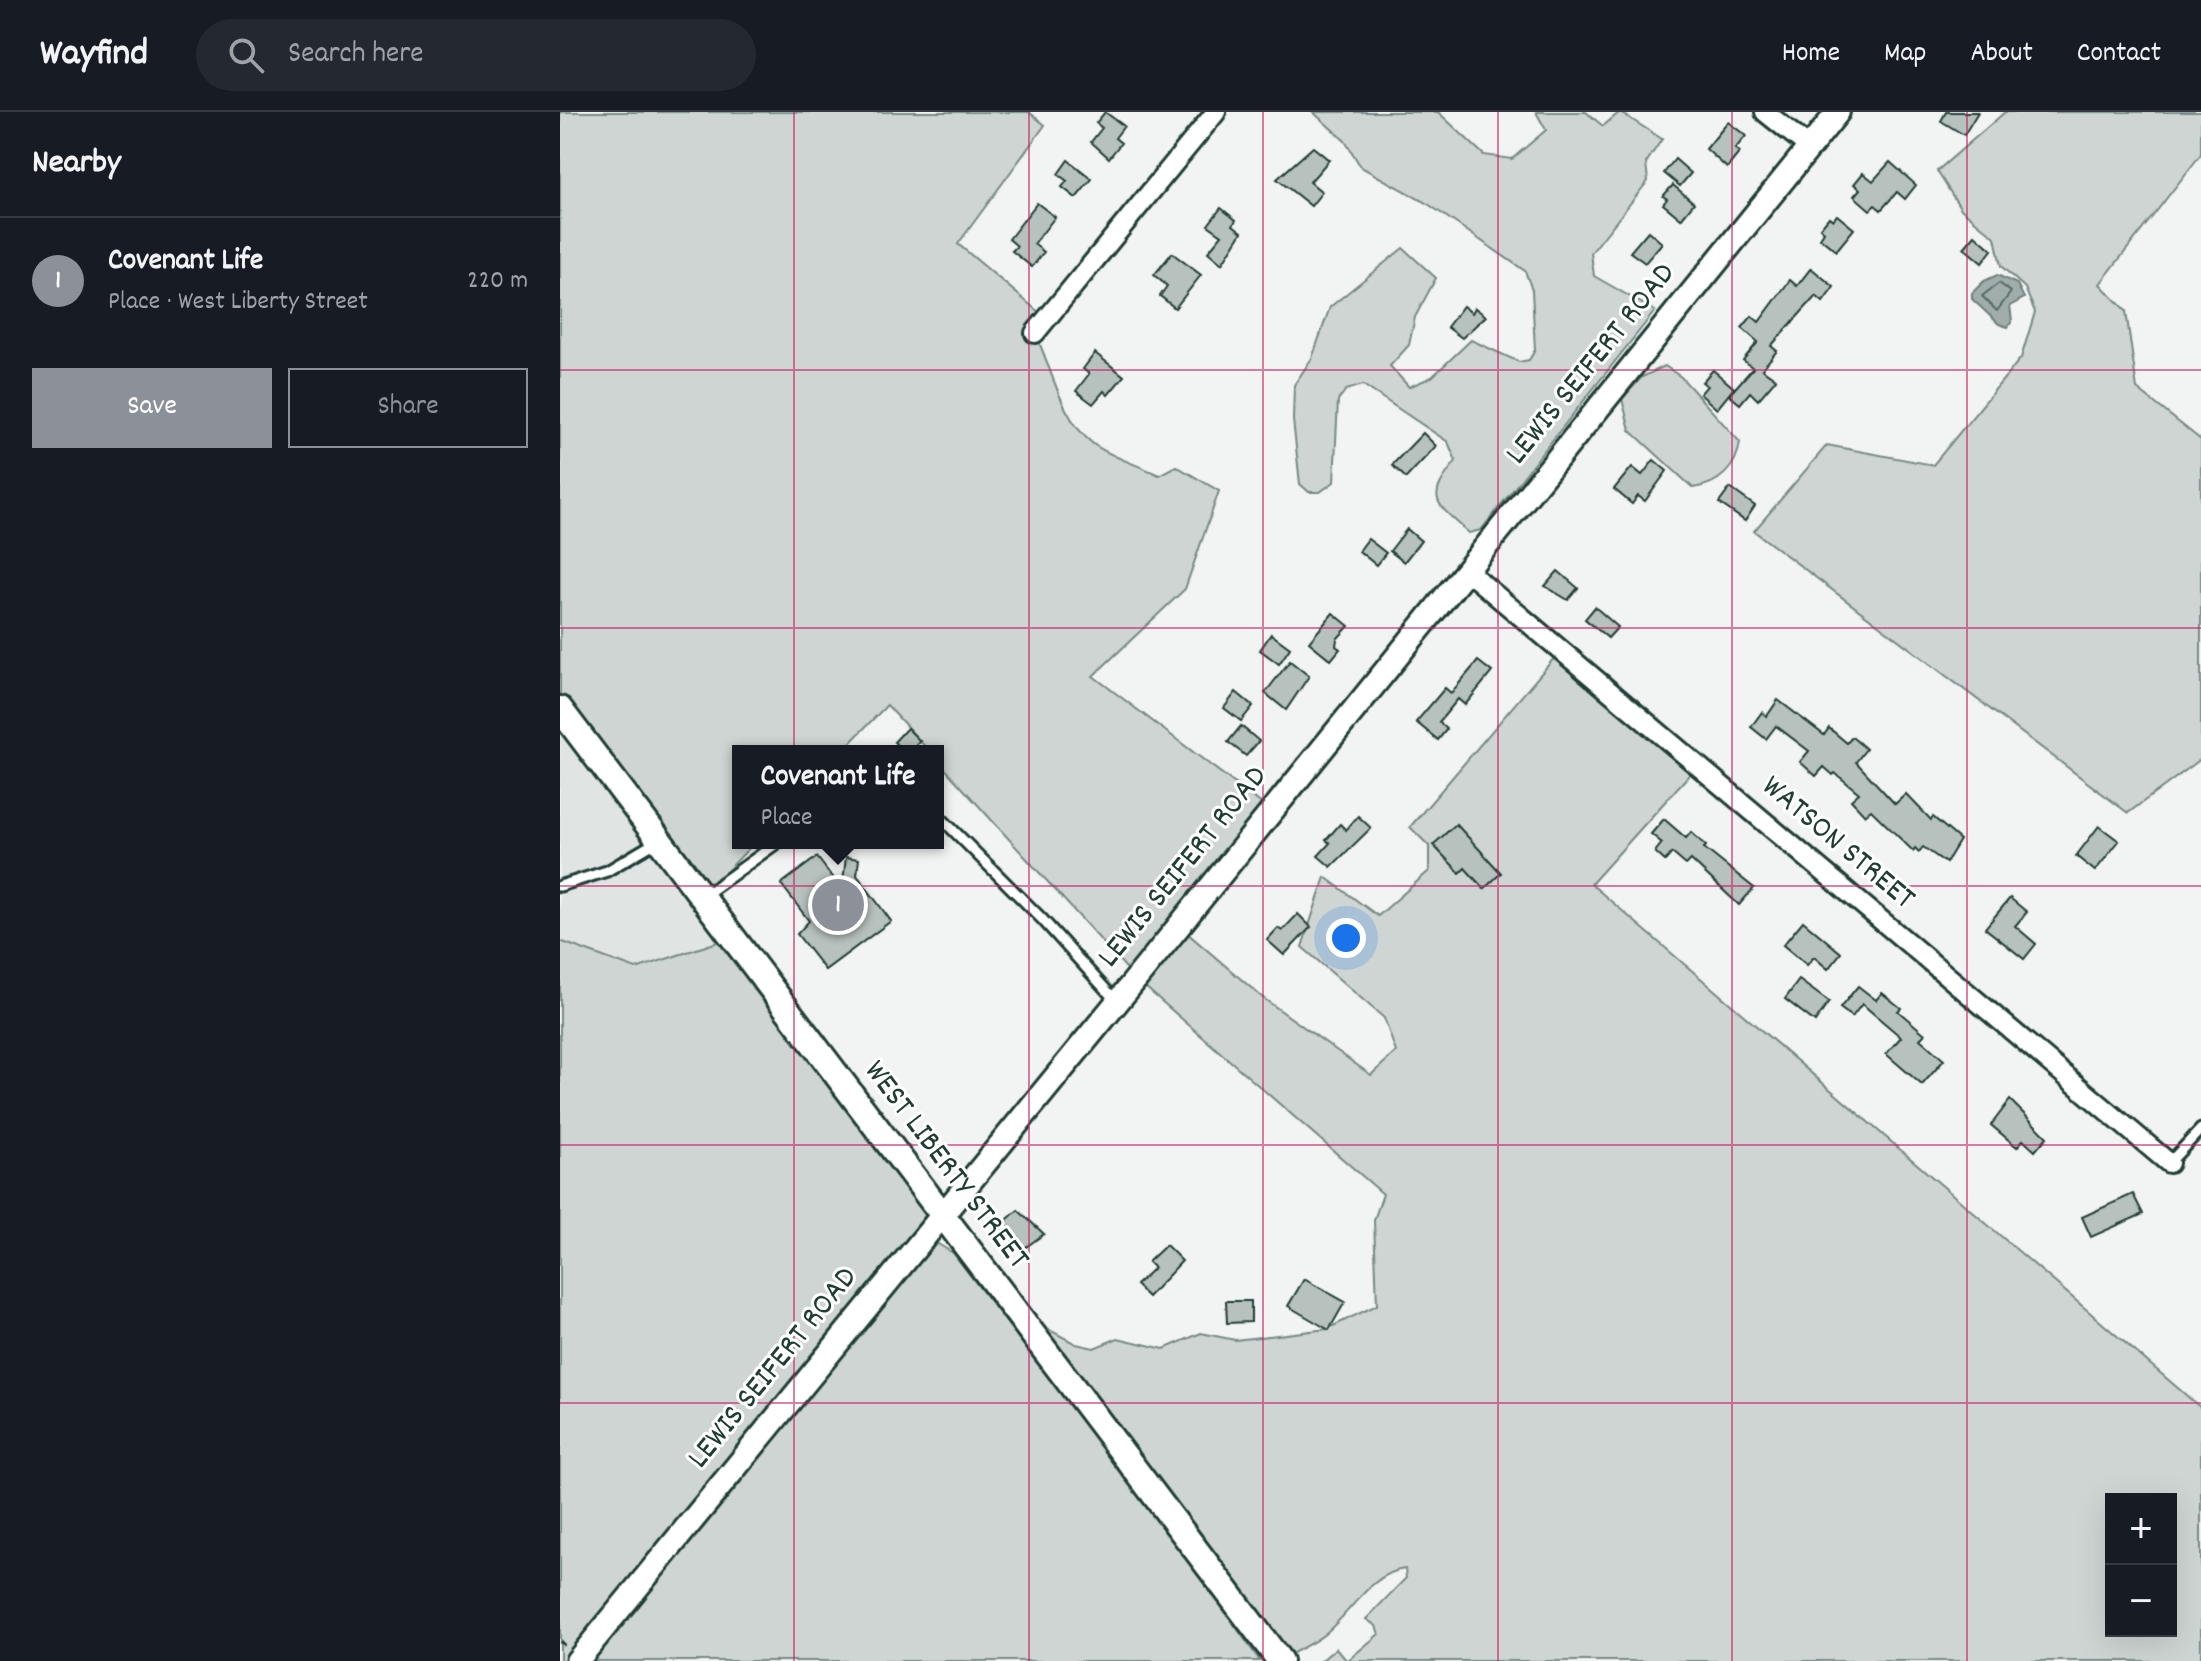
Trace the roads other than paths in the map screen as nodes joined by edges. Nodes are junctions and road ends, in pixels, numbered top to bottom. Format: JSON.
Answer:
{"nodes":[{"id":1,"x":1216,"y":112,"type":"edge"},
{"id":2,"x":1765,"y":112,"type":"edge"},
{"id":3,"x":1838,"y":112,"type":"edge"},
{"id":4,"x":1809,"y":147,"type":"junction"},
{"id":5,"x":1035,"y":333,"type":"dead end"},
{"id":6,"x":1467,"y":571,"type":"junction"},
{"id":7,"x":560,"y":709,"type":"edge"},
{"id":8,"x":944,"y":821,"type":"edge"},
{"id":9,"x":659,"y":840,"type":"junction"},
{"id":10,"x":769,"y":849,"type":"edge"},
{"id":11,"x":560,"y":886,"type":"edge"},
{"id":12,"x":702,"y":897,"type":"junction"},
{"id":13,"x":1117,"y":1002,"type":"junction"},
{"id":14,"x":2201,"y":1129,"type":"edge"},
{"id":15,"x":2169,"y":1163,"type":"joint"},
{"id":16,"x":942,"y":1214,"type":"junction"},
{"id":17,"x":577,"y":1661,"type":"edge"},
{"id":18,"x":1280,"y":1661,"type":"edge"}],
"edges":[{"from":1,"to":5,"type":"street"},
{"from":2,"to":4,"type":"street"},
{"from":3,"to":4,"type":"street","name":"LEWIS SEIFERT ROAD"},
{"from":4,"to":6,"type":"street","name":"LEWIS SEIFERT ROAD"},
{"from":6,"to":13,"type":"street","name":"LEWIS SEIFERT ROAD"},
{"from":6,"to":15,"type":"street","name":"WATSON STREET"},
{"from":7,"to":9,"type":"main road","name":"WEST LIBERTY STREET"},
{"from":8,"to":13,"type":"lane"},
{"from":9,"to":11,"type":"lane"},
{"from":9,"to":12,"type":"main road","name":"WEST LIBERTY STREET"},
{"from":10,"to":12,"type":"lane"},
{"from":12,"to":16,"type":"main road","name":"WEST LIBERTY STREET"},
{"from":13,"to":16,"type":"street","name":"LEWIS SEIFERT ROAD"},
{"from":14,"to":15,"type":"lane"},
{"from":16,"to":17,"type":"street","name":"LEWIS SEIFERT ROAD"},
{"from":16,"to":18,"type":"main road","name":"WEST LIBERTY STREET"}]}
